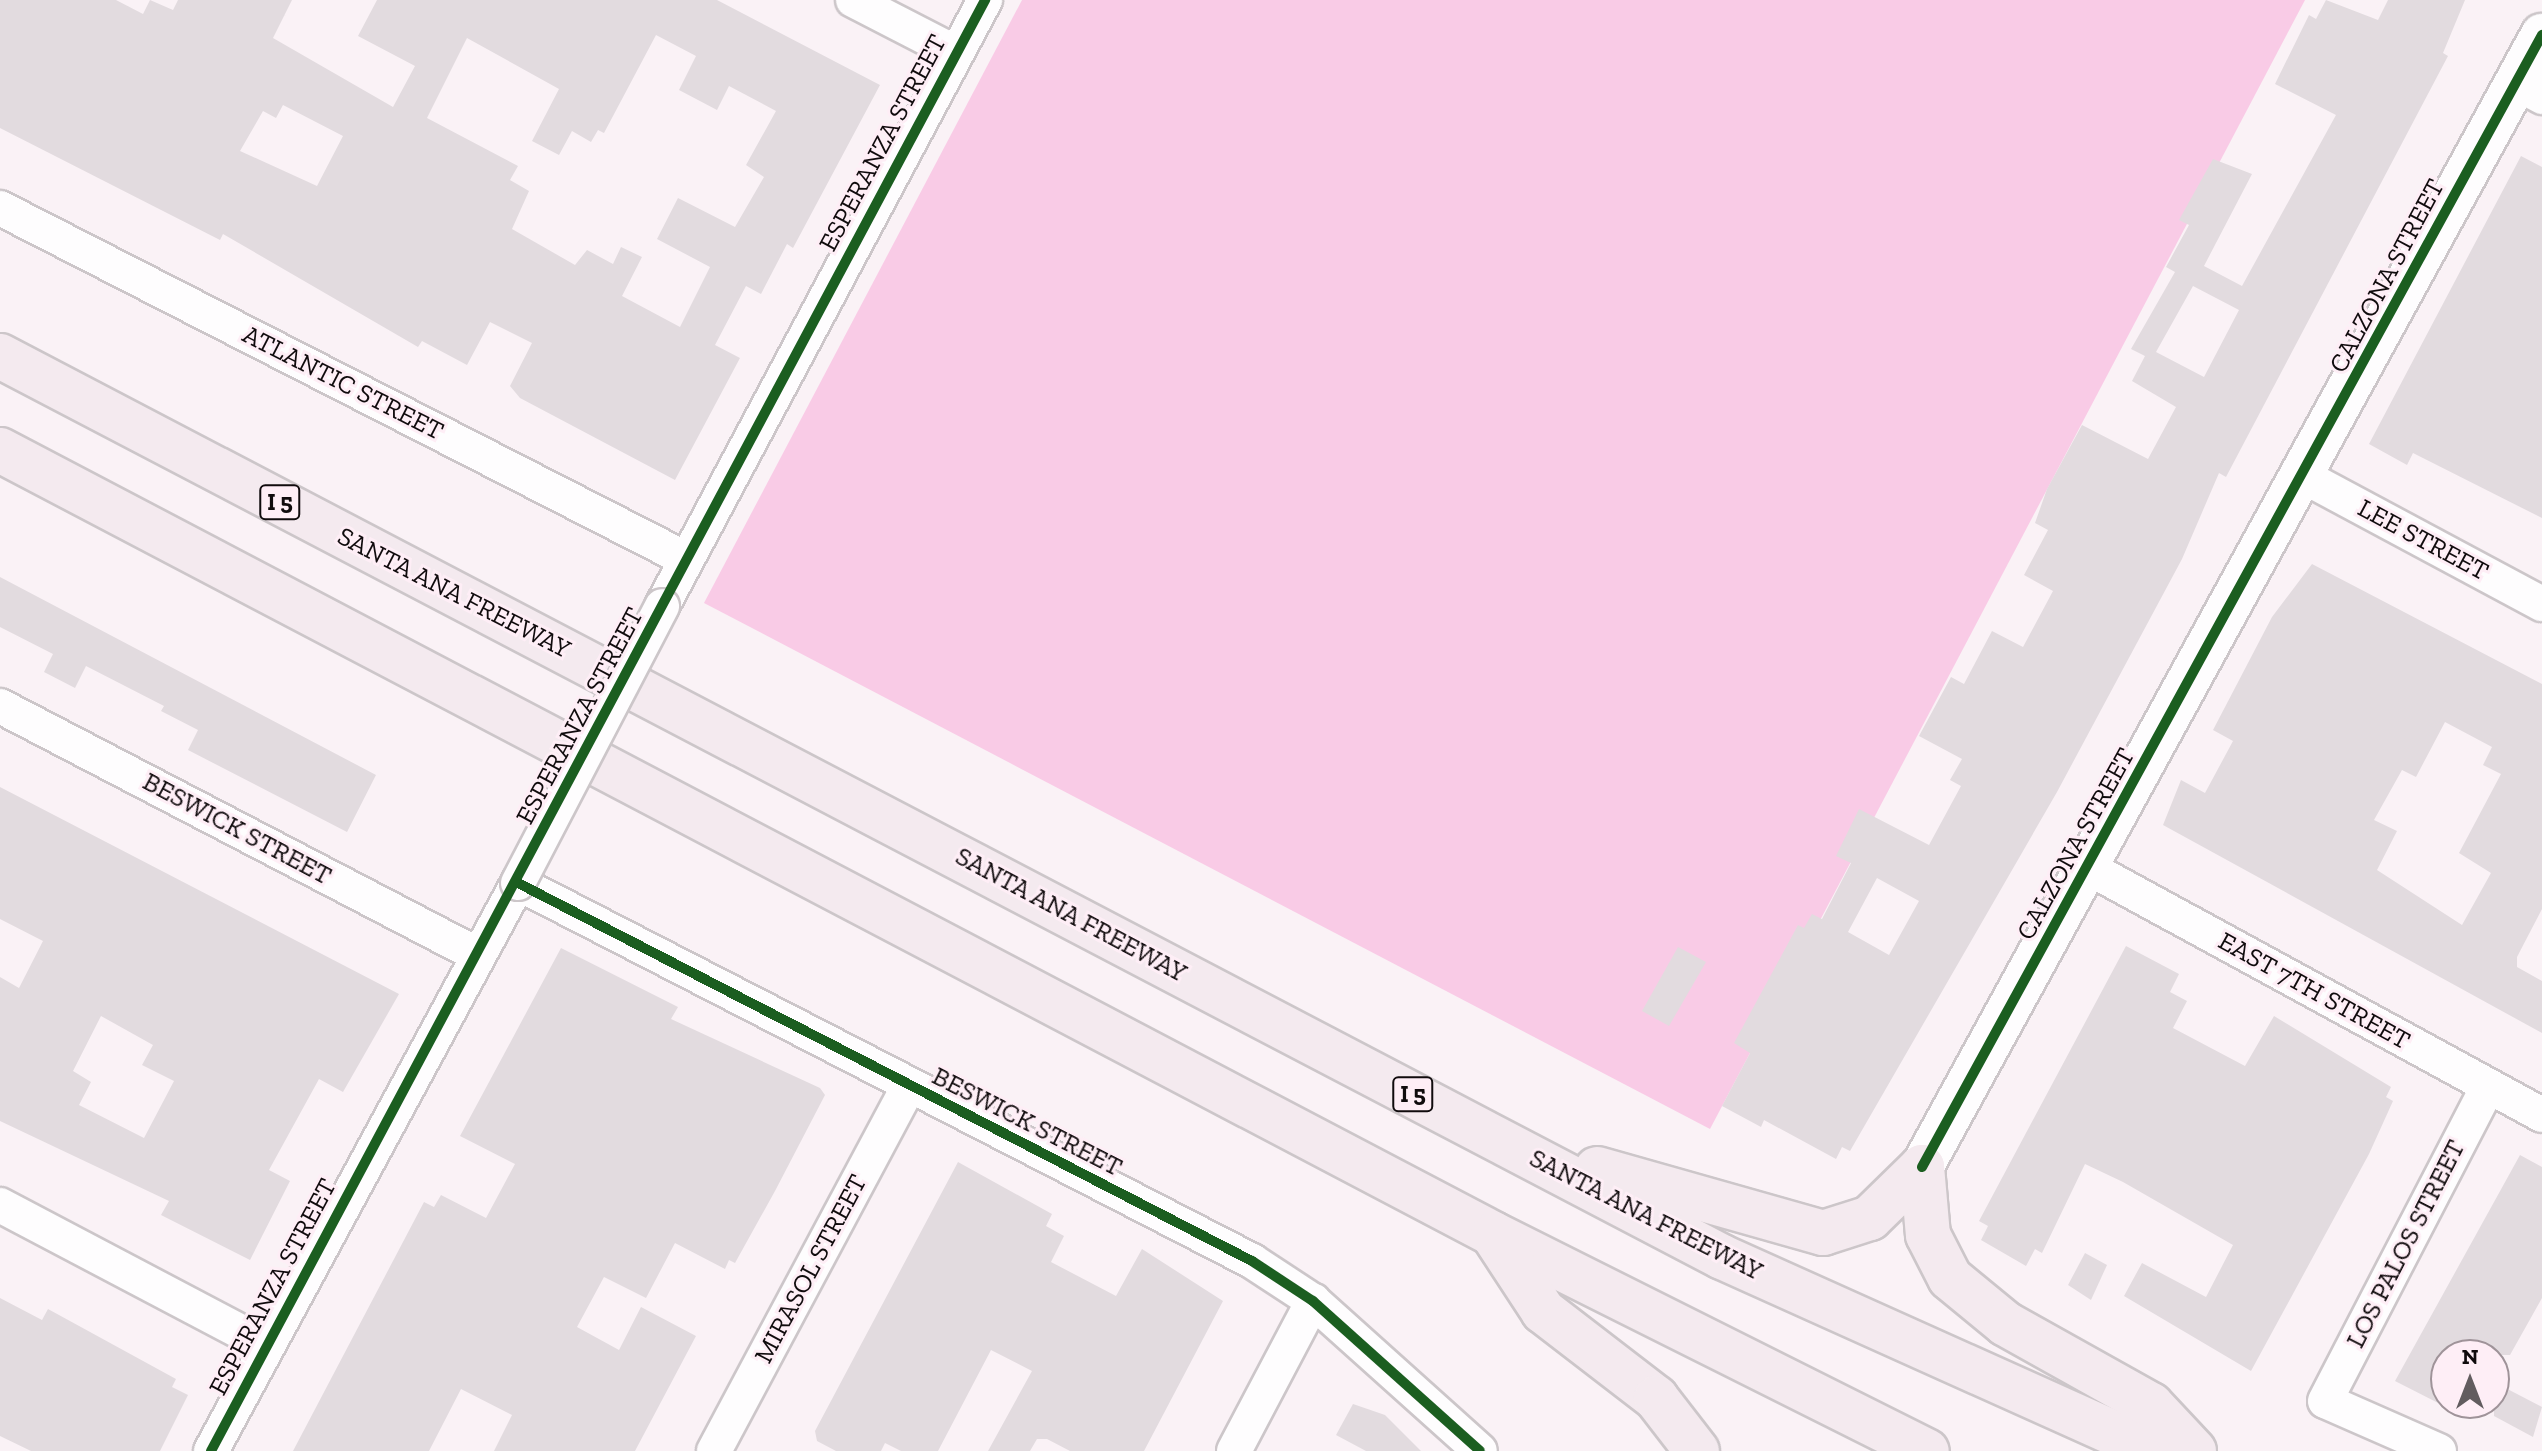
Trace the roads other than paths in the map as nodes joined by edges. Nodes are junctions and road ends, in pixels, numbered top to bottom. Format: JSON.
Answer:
{"nodes":[{"id":1,"x":853,"y":0,"type":"edge"},
{"id":2,"x":985,"y":0,"type":"edge"},
{"id":3,"x":2542,"y":35,"type":"edge"},
{"id":4,"x":956,"y":53,"type":"junction"},
{"id":5,"x":2529,"y":90,"type":"edge"},
{"id":6,"x":0,"y":208,"type":"edge"},
{"id":7,"x":0,"y":356,"type":"edge"},
{"id":8,"x":0,"y":450,"type":"edge"},
{"id":9,"x":2305,"y":477,"type":"junction"},
{"id":10,"x":686,"y":559,"type":"junction"},
{"id":11,"x":2542,"y":604,"type":"edge"},
{"id":12,"x":0,"y":706,"type":"edge"},
{"id":13,"x":2087,"y":867,"type":"junction"},
{"id":14,"x":518,"y":883,"type":"junction"},
{"id":15,"x":474,"y":953,"type":"junction"},
{"id":16,"x":909,"y":1086,"type":"junction"},
{"id":17,"x":2488,"y":1087,"type":"junction"},
{"id":18,"x":2542,"y":1115,"type":"edge"},
{"id":19,"x":1506,"y":1142,"type":"junction"},
{"id":20,"x":1922,"y":1167,"type":"junction"},
{"id":21,"x":0,"y":1205,"type":"edge"},
{"id":22,"x":1493,"y":1234,"type":"junction"},
{"id":23,"x":1313,"y":1301,"type":"junction"},
{"id":24,"x":266,"y":1345,"type":"junction"},
{"id":25,"x":211,"y":1451,"type":"edge"},
{"id":26,"x":714,"y":1451,"type":"edge"},
{"id":27,"x":1234,"y":1451,"type":"edge"},
{"id":28,"x":1480,"y":1451,"type":"edge"},
{"id":29,"x":1697,"y":1451,"type":"edge"},
{"id":30,"x":1927,"y":1451,"type":"edge"},
{"id":31,"x":2154,"y":1451,"type":"edge"},
{"id":32,"x":2194,"y":1451,"type":"edge"},
{"id":33,"x":2439,"y":1451,"type":"edge"}],
"edges":[{"from":1,"to":4,"type":"street"},
{"from":2,"to":4,"type":"street","name":"ESPERANZA STREET"},
{"from":3,"to":5,"type":"street","name":"CALZONA STREET"},
{"from":4,"to":10,"type":"street","name":"ESPERANZA STREET"},
{"from":5,"to":9,"type":"street","name":"CALZONA STREET"},
{"from":6,"to":10,"type":"street","name":"ATLANTIC STREET"},
{"from":7,"to":19,"type":"highway","name":"SANTA ANA FREEWAY","number":"I 5"},
{"from":8,"to":22,"type":"highway"},
{"from":9,"to":11,"type":"street","name":"LEE STREET"},
{"from":9,"to":13,"type":"street","name":"CALZONA STREET"},
{"from":10,"to":14,"type":"street","name":"ESPERANZA STREET","bridge":true},
{"from":12,"to":15,"type":"street","name":"BESWICK STREET"},
{"from":13,"to":17,"type":"street","name":"EAST 7TH STREET"},
{"from":13,"to":20,"type":"street","name":"CALZONA STREET"},
{"from":14,"to":15,"type":"street","name":"ESPERANZA STREET"},
{"from":14,"to":16,"type":"street","name":"BESWICK STREET"},
{"from":15,"to":24,"type":"street","name":"ESPERANZA STREET"},
{"from":16,"to":23,"type":"street","name":"BESWICK STREET"},
{"from":16,"to":26,"type":"street","name":"MIRASOL STREET"},
{"from":17,"to":18,"type":"street","name":"EAST 7TH STREET"},
{"from":17,"to":33,"type":"street","name":"LOS PALOS STREET"},
{"from":19,"to":20,"type":"highway"},
{"from":19,"to":31,"type":"highway","name":"SANTA ANA FREEWAY","number":"I 5"},
{"from":20,"to":32,"type":"highway"},
{"from":21,"to":24,"type":"street"},
{"from":22,"to":29,"type":"highway"},
{"from":22,"to":30,"type":"highway"},
{"from":23,"to":27,"type":"street"},
{"from":23,"to":28,"type":"street","name":"BESWICK STREET"},
{"from":24,"to":25,"type":"street","name":"ESPERANZA STREET"}]}
